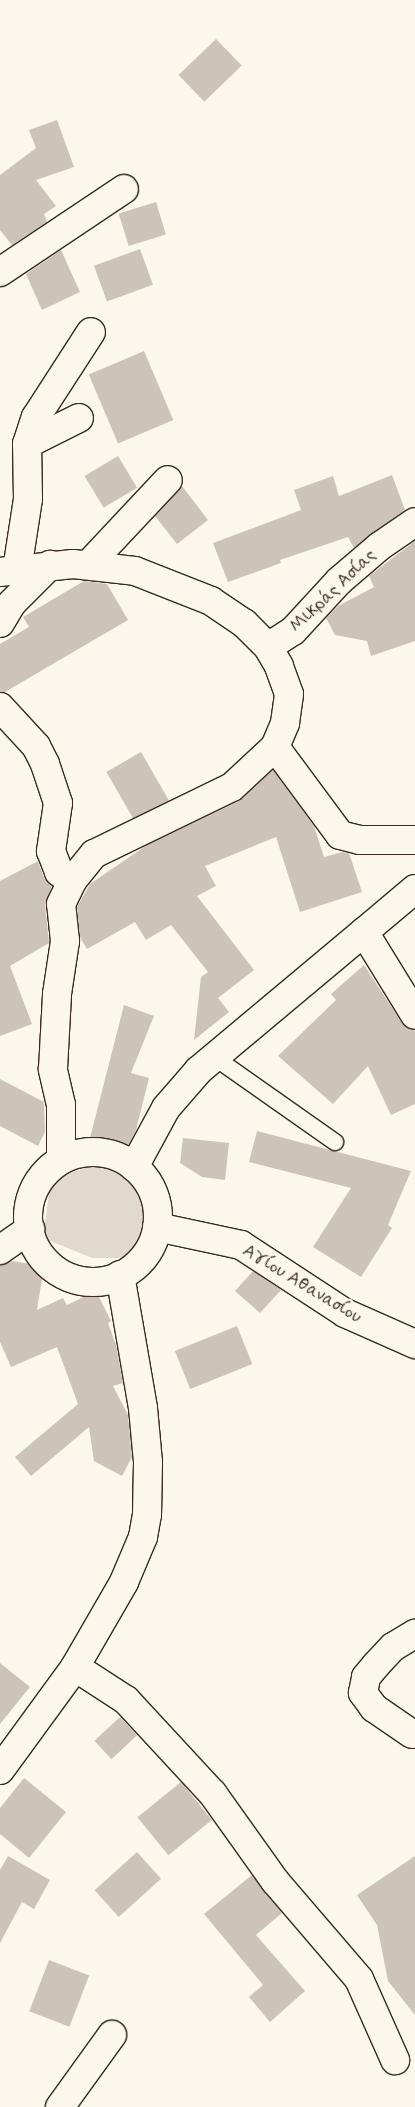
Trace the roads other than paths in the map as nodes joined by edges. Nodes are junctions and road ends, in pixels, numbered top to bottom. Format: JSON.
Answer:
{"nodes":[{"id":1,"x":124,"y":189,"type":"dead end"},
{"id":2,"x":0,"y":272,"type":"edge"},
{"id":3,"x":91,"y":332,"type":"dead end"},
{"id":4,"x":78,"y":418,"type":"dead end"},
{"id":5,"x":27,"y":444,"type":"junction"},
{"id":6,"x":168,"y":480,"type":"dead end"},
{"id":7,"x":415,"y":522,"type":"edge"},
{"id":8,"x":89,"y":564,"type":"junction"},
{"id":9,"x":50,"y":565,"type":"junction"},
{"id":10,"x":8,"y":571,"type":"edge"},
{"id":11,"x":0,"y":623,"type":"edge"},
{"id":12,"x":268,"y":647,"type":"junction"},
{"id":13,"x":0,"y":707,"type":"edge"},
{"id":14,"x":275,"y":747,"type":"junction"},
{"id":15,"x":415,"y":840,"type":"edge"},
{"id":16,"x":72,"y":880,"type":"junction"},
{"id":17,"x":415,"y":888,"type":"edge"},
{"id":18,"x":364,"y":932,"type":"junction"},
{"id":19,"x":415,"y":1015,"type":"edge"},
{"id":20,"x":214,"y":1057,"type":"junction"},
{"id":21,"x":335,"y":1142,"type":"dead end"},
{"id":22,"x":62,"y":1160,"type":"junction"},
{"id":23,"x":134,"y":1166,"type":"junction"},
{"id":24,"x":158,"y":1227,"type":"junction"},
{"id":25,"x":30,"y":1229,"type":"junction"},
{"id":26,"x":0,"y":1250,"type":"edge"},
{"id":27,"x":120,"y":1275,"type":"junction"},
{"id":28,"x":415,"y":1344,"type":"edge"},
{"id":29,"x":415,"y":1634,"type":"edge"},
{"id":30,"x":75,"y":1667,"type":"junction"},
{"id":31,"x":412,"y":1734,"type":"dead end"},
{"id":32,"x":0,"y":1770,"type":"edge"},
{"id":33,"x":112,"y":2035,"type":"dead end"},
{"id":34,"x":395,"y":2060,"type":"dead end"},
{"id":35,"x":60,"y":2107,"type":"edge"}],
"edges":[{"from":1,"to":2,"type":"street"},
{"from":3,"to":5,"type":"street"},
{"from":4,"to":5,"type":"street"},
{"from":5,"to":10,"type":"street"},
{"from":6,"to":8,"type":"street"},
{"from":7,"to":12,"type":"street","name":"Μικράς Ασίας"},
{"from":8,"to":9,"type":"street"},
{"from":8,"to":12,"type":"street"},
{"from":9,"to":10,"type":"street"},
{"from":9,"to":11,"type":"street"},
{"from":12,"to":14,"type":"street"},
{"from":13,"to":16,"type":"street"},
{"from":14,"to":15,"type":"street"},
{"from":14,"to":16,"type":"street"},
{"from":16,"to":22,"type":"street"},
{"from":17,"to":18,"type":"street"},
{"from":18,"to":19,"type":"street"},
{"from":18,"to":20,"type":"street"},
{"from":20,"to":21,"type":"lane"},
{"from":20,"to":23,"type":"street"},
{"from":22,"to":23,"type":"street"},
{"from":22,"to":25,"type":"street"},
{"from":23,"to":24,"type":"street"},
{"from":24,"to":27,"type":"street"},
{"from":24,"to":28,"type":"street","name":"Αγίου Αθανασίου"},
{"from":25,"to":26,"type":"street"},
{"from":25,"to":27,"type":"street"},
{"from":27,"to":30,"type":"street"},
{"from":29,"to":31,"type":"street"},
{"from":30,"to":32,"type":"street"},
{"from":30,"to":34,"type":"street"},
{"from":33,"to":35,"type":"street"}]}
